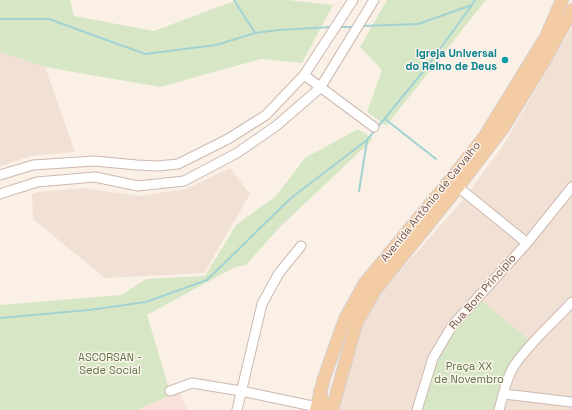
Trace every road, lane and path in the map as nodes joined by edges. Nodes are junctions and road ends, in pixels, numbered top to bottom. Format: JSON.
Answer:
{"nodes":[{"id":1,"x":353,"y":0,"type":"edge"},
{"id":2,"x":374,"y":0,"type":"edge"},
{"id":3,"x":562,"y":0,"type":"edge"},
{"id":4,"x":572,"y":10,"type":"edge"},
{"id":5,"x":304,"y":75,"type":"junction"},
{"id":6,"x":320,"y":88,"type":"junction"},
{"id":7,"x":374,"y":128,"type":"dead end"},
{"id":8,"x":228,"y":139,"type":"junction"},
{"id":9,"x":237,"y":153,"type":"junction"},
{"id":10,"x":94,"y":161,"type":"junction"},
{"id":11,"x":0,"y":176,"type":"edge"},
{"id":12,"x":95,"y":177,"type":"junction"},
{"id":13,"x":458,"y":187,"type":"junction"},
{"id":14,"x":572,"y":187,"type":"edge"},
{"id":15,"x":0,"y":194,"type":"edge"},
{"id":16,"x":527,"y":243,"type":"junction"},
{"id":17,"x":301,"y":246,"type":"dead end"},
{"id":18,"x":572,"y":302,"type":"edge"},
{"id":19,"x":170,"y":391,"type":"dead end"},
{"id":20,"x":241,"y":391,"type":"junction"},
{"id":21,"x":320,"y":391,"type":"junction"},
{"id":22,"x":504,"y":394,"type":"junction"},
{"id":23,"x":572,"y":402,"type":"edge"},
{"id":24,"x":318,"y":409,"type":"edge"},
{"id":25,"x":236,"y":410,"type":"edge"},
{"id":26,"x":332,"y":410,"type":"edge"},
{"id":27,"x":417,"y":410,"type":"edge"},
{"id":28,"x":499,"y":410,"type":"edge"}],
"edges":[{"from":1,"to":5,"type":"street"},
{"from":2,"to":6,"type":"street"},
{"from":3,"to":21,"type":"main road","name":"Avenida Antônio de Carvalho"},
{"from":4,"to":13,"type":"main road","name":"Avenida Antônio de Carvalho"},
{"from":5,"to":6,"type":"street"},
{"from":5,"to":8,"type":"street"},
{"from":6,"to":7,"type":"street"},
{"from":6,"to":9,"type":"street"},
{"from":8,"to":9,"type":"street"},
{"from":8,"to":10,"type":"street"},
{"from":9,"to":12,"type":"street"},
{"from":10,"to":11,"type":"street"},
{"from":10,"to":12,"type":"street"},
{"from":12,"to":15,"type":"street"},
{"from":13,"to":16,"type":"street"},
{"from":13,"to":26,"type":"main road","name":"Avenida Antônio de Carvalho"},
{"from":14,"to":16,"type":"street","name":"Rua Bom Princípio"},
{"from":16,"to":27,"type":"street","name":"Rua Bom Princípio"},
{"from":17,"to":20,"type":"street"},
{"from":18,"to":22,"type":"street"},
{"from":19,"to":20,"type":"street"},
{"from":20,"to":24,"type":"street"},
{"from":20,"to":25,"type":"street"},
{"from":21,"to":24,"type":"main road","name":"Avenida Antônio de Carvalho"},
{"from":21,"to":26,"type":"main road"},
{"from":22,"to":23,"type":"street"},
{"from":22,"to":28,"type":"street"}]}
